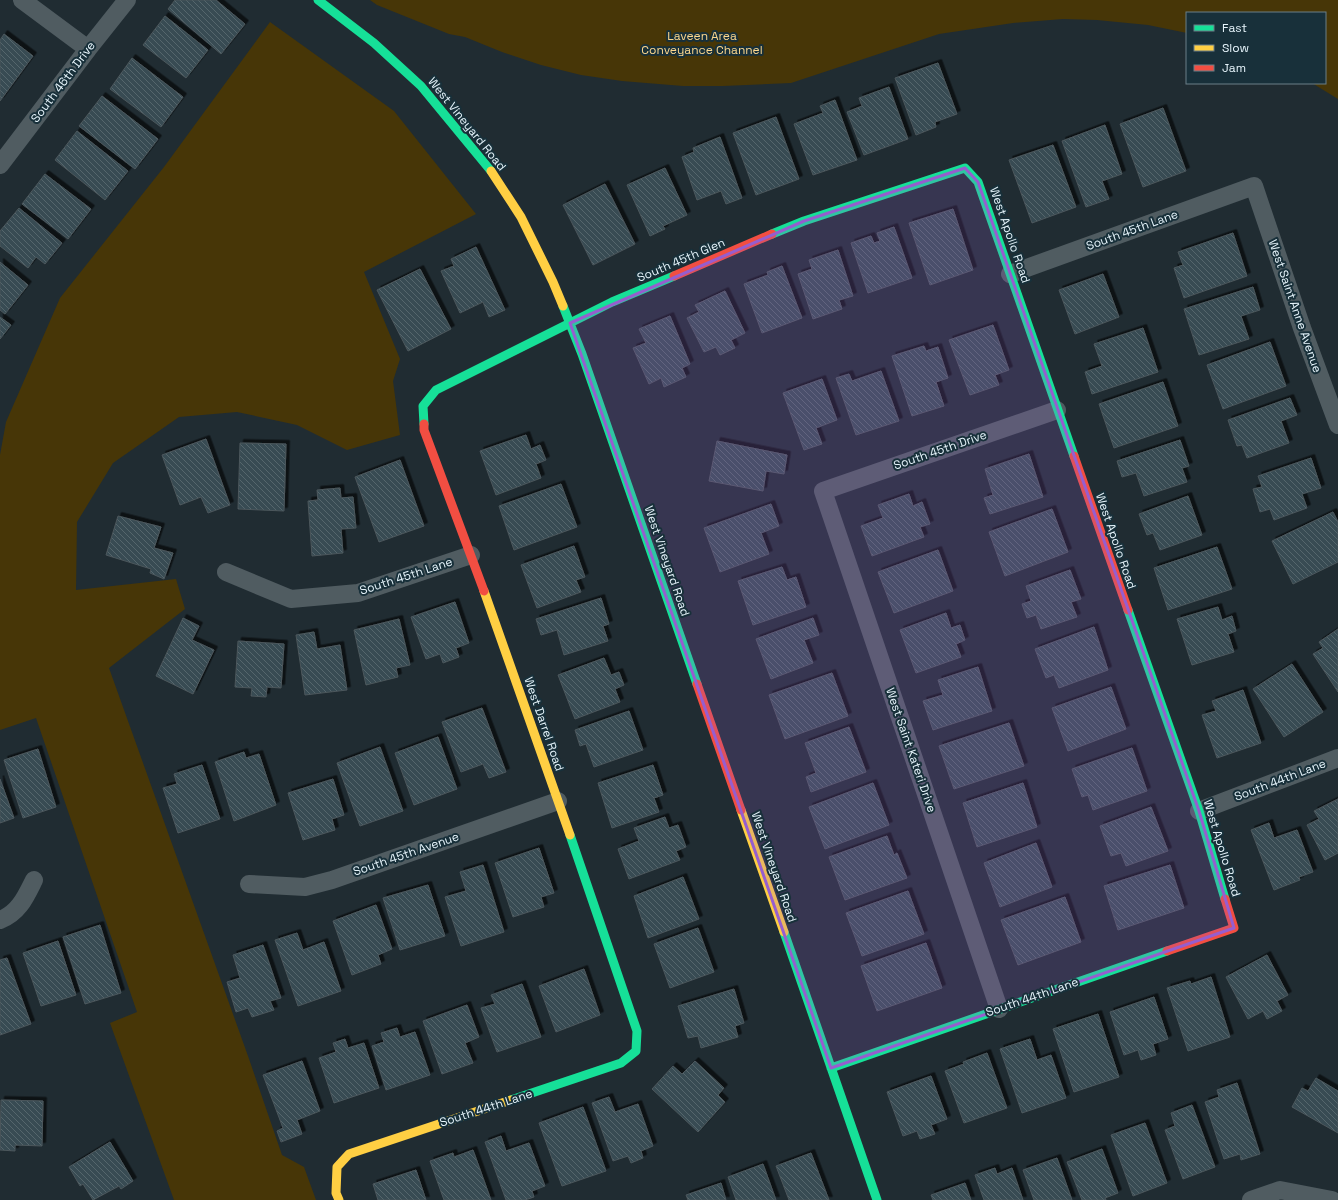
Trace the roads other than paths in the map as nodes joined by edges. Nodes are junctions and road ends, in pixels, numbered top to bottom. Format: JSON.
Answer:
{"nodes":[{"id":1,"x":22,"y":0,"type":"edge"},
{"id":2,"x":127,"y":0,"type":"edge"},
{"id":3,"x":318,"y":0,"type":"edge"},
{"id":4,"x":88,"y":49,"type":"junction"},
{"id":5,"x":0,"y":165,"type":"edge"},
{"id":6,"x":965,"y":168,"type":"joint"},
{"id":7,"x":1254,"y":186,"type":"joint"},
{"id":8,"x":1010,"y":274,"type":"junction"},
{"id":9,"x":570,"y":323,"type":"junction"},
{"id":10,"x":422,"y":406,"type":"joint"},
{"id":11,"x":1057,"y":410,"type":"junction"},
{"id":12,"x":1338,"y":425,"type":"edge"},
{"id":13,"x":823,"y":492,"type":"joint"},
{"id":14,"x":471,"y":555,"type":"junction"},
{"id":15,"x":226,"y":572,"type":"dead end"},
{"id":16,"x":1338,"y":758,"type":"edge"},
{"id":17,"x":558,"y":801,"type":"junction"},
{"id":18,"x":1199,"y":811,"type":"junction"},
{"id":19,"x":34,"y":880,"type":"dead end"},
{"id":20,"x":250,"y":884,"type":"dead end"},
{"id":21,"x":0,"y":920,"type":"edge"},
{"id":22,"x":1234,"y":928,"type":"joint"},
{"id":23,"x":999,"y":1009,"type":"junction"},
{"id":24,"x":636,"y":1051,"type":"joint"},
{"id":25,"x":831,"y":1068,"type":"junction"},
{"id":26,"x":339,"y":1200,"type":"edge"},
{"id":27,"x":877,"y":1200,"type":"edge"},
{"id":28,"x":1251,"y":1200,"type":"edge"},
{"id":29,"x":1332,"y":1200,"type":"edge"}],
"edges":[{"from":1,"to":4,"type":"street"},
{"from":2,"to":4,"type":"street","name":"South 46th Drive"},
{"from":3,"to":9,"type":"street","name":"West Vineyard Road"},
{"from":4,"to":5,"type":"street","name":"South 46th Drive"},
{"from":6,"to":8,"type":"street","name":"West Apollo Road"},
{"from":6,"to":9,"type":"street","name":"South 45th Glen"},
{"from":7,"to":8,"type":"street","name":"South 45th Lane"},
{"from":7,"to":12,"type":"street","name":"West Saint Anne Avenue"},
{"from":8,"to":11,"type":"street","name":"West Apollo Road"},
{"from":9,"to":10,"type":"street","name":"South 45th Glen"},
{"from":9,"to":25,"type":"street","name":"West Vineyard Road"},
{"from":10,"to":14,"type":"street","name":"West Darrel Road"},
{"from":11,"to":13,"type":"street","name":"South 45th Drive"},
{"from":11,"to":18,"type":"street","name":"West Apollo Road"},
{"from":13,"to":23,"type":"street","name":"West Saint Kateri Drive"},
{"from":14,"to":15,"type":"street","name":"South 45th Lane"},
{"from":14,"to":17,"type":"street","name":"West Darrel Road"},
{"from":16,"to":18,"type":"street","name":"South 44th Lane"},
{"from":17,"to":20,"type":"street","name":"South 45th Avenue"},
{"from":17,"to":24,"type":"street","name":"West Darrel Road"},
{"from":18,"to":22,"type":"street","name":"West Apollo Road"},
{"from":19,"to":21,"type":"street"},
{"from":22,"to":23,"type":"street","name":"South 44th Lane"},
{"from":23,"to":25,"type":"street","name":"South 44th Lane"},
{"from":24,"to":26,"type":"street","name":"South 44th Lane"},
{"from":25,"to":27,"type":"street","name":"West Vineyard Road"},
{"from":28,"to":29,"type":"street"}]}
